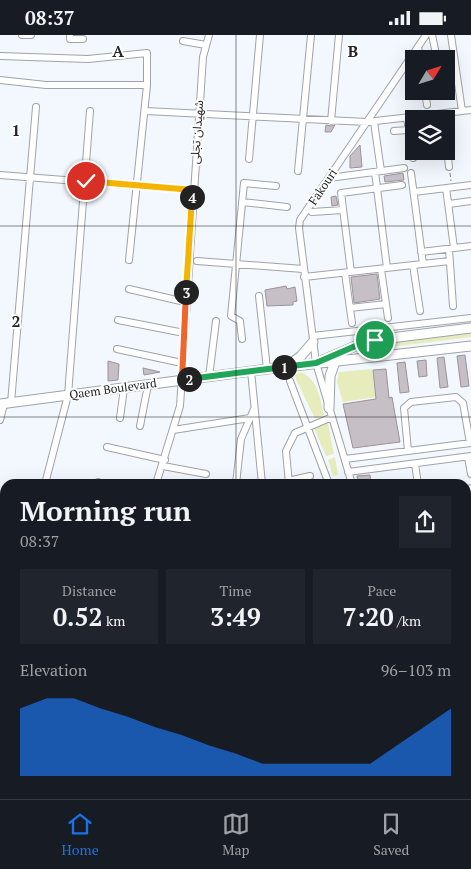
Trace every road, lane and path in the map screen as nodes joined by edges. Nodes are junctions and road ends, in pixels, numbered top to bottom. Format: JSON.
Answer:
{"nodes":[{"id":1,"x":22,"y":35,"type":"edge"},
{"id":2,"x":31,"y":35,"type":"edge"},
{"id":3,"x":210,"y":35,"type":"edge"},
{"id":4,"x":260,"y":35,"type":"edge"},
{"id":5,"x":311,"y":35,"type":"edge"},
{"id":6,"x":340,"y":35,"type":"edge"},
{"id":7,"x":426,"y":35,"type":"edge"},
{"id":8,"x":432,"y":35,"type":"edge"},
{"id":9,"x":451,"y":35,"type":"edge"},
{"id":10,"x":70,"y":37,"type":"edge"},
{"id":11,"x":83,"y":39,"type":"dead end"},
{"id":12,"x":183,"y":41,"type":"dead end"},
{"id":13,"x":206,"y":45,"type":"junction"},
{"id":14,"x":418,"y":47,"type":"junction"},
{"id":15,"x":418,"y":50,"type":"edge"},
{"id":16,"x":435,"y":50,"type":"edge"},
{"id":17,"x":0,"y":56,"type":"edge"},
{"id":18,"x":0,"y":81,"type":"edge"},
{"id":19,"x":147,"y":85,"type":"junction"},
{"id":20,"x":426,"y":100,"type":"edge"},
{"id":21,"x":427,"y":105,"type":"dead end"},
{"id":22,"x":36,"y":107,"type":"dead end"},
{"id":23,"x":471,"y":110,"type":"edge"},
{"id":24,"x":90,"y":111,"type":"dead end"},
{"id":25,"x":145,"y":111,"type":"junction"},
{"id":26,"x":462,"y":111,"type":"junction"},
{"id":27,"x":455,"y":113,"type":"edge"},
{"id":28,"x":198,"y":115,"type":"junction"},
{"id":29,"x":252,"y":118,"type":"junction"},
{"id":30,"x":405,"y":118,"type":"edge"},
{"id":31,"x":302,"y":120,"type":"junction"},
{"id":32,"x":331,"y":121,"type":"junction"},
{"id":33,"x":370,"y":122,"type":"junction"},
{"id":34,"x":405,"y":130,"type":"edge"},
{"id":35,"x":394,"y":131,"type":"dead end"},
{"id":36,"x":249,"y":159,"type":"dead end"},
{"id":37,"x":448,"y":160,"type":"edge"},
{"id":38,"x":449,"y":167,"type":"joint"},
{"id":39,"x":404,"y":168,"type":"dead end"},
{"id":40,"x":298,"y":171,"type":"dead end"},
{"id":41,"x":378,"y":171,"type":"junction"},
{"id":42,"x":411,"y":173,"type":"dead end"},
{"id":43,"x":0,"y":175,"type":"edge"},
{"id":44,"x":329,"y":177,"type":"junction"},
{"id":45,"x":31,"y":178,"type":"junction"},
{"id":46,"x":86,"y":181,"type":"junction"},
{"id":47,"x":402,"y":185,"type":"dead end"},
{"id":48,"x":471,"y":185,"type":"edge"},
{"id":49,"x":137,"y":186,"type":"junction"},
{"id":50,"x":276,"y":187,"type":"dead end"},
{"id":51,"x":449,"y":188,"type":"junction"},
{"id":52,"x":377,"y":189,"type":"junction"},
{"id":53,"x":193,"y":190,"type":"junction"},
{"id":54,"x":414,"y":192,"type":"junction"},
{"id":55,"x":471,"y":201,"type":"edge"},
{"id":56,"x":242,"y":202,"type":"junction"},
{"id":57,"x":449,"y":204,"type":"junction"},
{"id":58,"x":287,"y":207,"type":"dead end"},
{"id":59,"x":343,"y":210,"type":"junction"},
{"id":60,"x":312,"y":212,"type":"dead end"},
{"id":61,"x":471,"y":246,"type":"edge"},
{"id":62,"x":451,"y":249,"type":"junction"},
{"id":63,"x":421,"y":252,"type":"junction"},
{"id":64,"x":129,"y":260,"type":"dead end"},
{"id":65,"x":197,"y":261,"type":"dead end"},
{"id":66,"x":450,"y":261,"type":"junction"},
{"id":67,"x":235,"y":264,"type":"junction"},
{"id":68,"x":423,"y":264,"type":"junction"},
{"id":69,"x":413,"y":265,"type":"junction"},
{"id":70,"x":384,"y":268,"type":"junction"},
{"id":71,"x":303,"y":269,"type":"junction"},
{"id":72,"x":348,"y":272,"type":"junction"},
{"id":73,"x":304,"y":277,"type":"junction"},
{"id":74,"x":129,"y":289,"type":"dead end"},
{"id":75,"x":260,"y":296,"type":"dead end"},
{"id":76,"x":186,"y":302,"type":"junction"},
{"id":77,"x":386,"y":304,"type":"junction"},
{"id":78,"x":453,"y":306,"type":"dead end"},
{"id":79,"x":350,"y":308,"type":"junction"},
{"id":80,"x":420,"y":311,"type":"dead end"},
{"id":81,"x":388,"y":318,"type":"dead end"},
{"id":82,"x":471,"y":318,"type":"edge"},
{"id":83,"x":118,"y":320,"type":"dead end"},
{"id":84,"x":216,"y":321,"type":"dead end"},
{"id":85,"x":352,"y":323,"type":"dead end"},
{"id":86,"x":471,"y":328,"type":"edge"},
{"id":87,"x":184,"y":333,"type":"junction"},
{"id":88,"x":242,"y":339,"type":"dead end"},
{"id":89,"x":313,"y":339,"type":"junction"},
{"id":90,"x":471,"y":346,"type":"edge"},
{"id":91,"x":117,"y":349,"type":"dead end"},
{"id":92,"x":335,"y":362,"type":"junction"},
{"id":93,"x":182,"y":363,"type":"junction"},
{"id":94,"x":316,"y":363,"type":"junction"},
{"id":95,"x":286,"y":367,"type":"junction"},
{"id":96,"x":267,"y":369,"type":"junction"},
{"id":97,"x":251,"y":371,"type":"junction"},
{"id":98,"x":209,"y":377,"type":"junction"},
{"id":99,"x":182,"y":380,"type":"junction"},
{"id":100,"x":290,"y":381,"type":"dead end"},
{"id":101,"x":148,"y":385,"type":"junction"},
{"id":102,"x":124,"y":388,"type":"junction"},
{"id":103,"x":68,"y":395,"type":"junction"},
{"id":104,"x":5,"y":404,"type":"edge"},
{"id":105,"x":255,"y":408,"type":"junction"},
{"id":106,"x":330,"y":413,"type":"junction"},
{"id":107,"x":120,"y":418,"type":"dead end"},
{"id":108,"x":250,"y":418,"type":"junction"},
{"id":109,"x":0,"y":420,"type":"edge"},
{"id":110,"x":140,"y":426,"type":"dead end"},
{"id":111,"x":306,"y":428,"type":"junction"},
{"id":112,"x":173,"y":430,"type":"junction"},
{"id":113,"x":470,"y":443,"type":"edge"},
{"id":114,"x":448,"y":445,"type":"junction"},
{"id":115,"x":108,"y":447,"type":"dead end"},
{"id":116,"x":408,"y":451,"type":"junction"},
{"id":117,"x":387,"y":453,"type":"junction"},
{"id":118,"x":470,"y":457,"type":"edge"},
{"id":119,"x":345,"y":459,"type":"junction"},
{"id":120,"x":451,"y":459,"type":"junction"},
{"id":121,"x":164,"y":463,"type":"junction"},
{"id":122,"x":415,"y":464,"type":"junction"},
{"id":123,"x":390,"y":467,"type":"junction"},
{"id":124,"x":348,"y":472,"type":"junction"},
{"id":125,"x":206,"y":474,"type":"dead end"},
{"id":126,"x":471,"y":474,"type":"edge"},
{"id":127,"x":310,"y":476,"type":"dead end"},
{"id":128,"x":46,"y":479,"type":"edge"},
{"id":129,"x":158,"y":479,"type":"edge"},
{"id":130,"x":236,"y":479,"type":"edge"},
{"id":131,"x":262,"y":479,"type":"edge"},
{"id":132,"x":288,"y":479,"type":"edge"},
{"id":133,"x":299,"y":479,"type":"edge"},
{"id":134,"x":328,"y":479,"type":"edge"},
{"id":135,"x":350,"y":479,"type":"edge"},
{"id":136,"x":417,"y":479,"type":"edge"}],
"edges":[{"from":1,"to":2,"type":"street"},
{"from":3,"to":13,"type":"street","name":"شهیدان تجلی"},
{"from":4,"to":29,"type":"street"},
{"from":5,"to":31,"type":"street"},
{"from":6,"to":32,"type":"street"},
{"from":7,"to":14,"type":"street","name":"Fakouri"},
{"from":8,"to":16,"type":"street"},
{"from":9,"to":26,"type":"street"},
{"from":10,"to":11,"type":"street"},
{"from":12,"to":13,"type":"street"},
{"from":13,"to":28,"type":"street","name":"شهیدان تجلی"},
{"from":14,"to":15,"type":"street"},
{"from":14,"to":33,"type":"street","name":"Fakouri"},
{"from":17,"to":19,"type":"street"},
{"from":18,"to":19,"type":"street"},
{"from":19,"to":25,"type":"street"},
{"from":20,"to":21,"type":"street"},
{"from":22,"to":45,"type":"street"},
{"from":23,"to":26,"type":"street"},
{"from":24,"to":46,"type":"street"},
{"from":25,"to":28,"type":"street"},
{"from":25,"to":49,"type":"street"},
{"from":26,"to":27,"type":"street"},
{"from":28,"to":29,"type":"street"},
{"from":28,"to":53,"type":"street","name":"شهیدان تجلی"},
{"from":29,"to":31,"type":"street"},
{"from":29,"to":36,"type":"street"},
{"from":30,"to":33,"type":"street"},
{"from":31,"to":32,"type":"street"},
{"from":31,"to":40,"type":"street"},
{"from":32,"to":33,"type":"street"},
{"from":33,"to":41,"type":"street"},
{"from":33,"to":44,"type":"street","name":"Fakouri"},
{"from":34,"to":35,"type":"street"},
{"from":37,"to":38,"type":"street"},
{"from":38,"to":51,"type":"path"},
{"from":39,"to":41,"type":"street"},
{"from":41,"to":44,"type":"street"},
{"from":41,"to":52,"type":"street"},
{"from":42,"to":54,"type":"street"},
{"from":43,"to":45,"type":"street"},
{"from":44,"to":71,"type":"street","name":"Fakouri"},
{"from":45,"to":46,"type":"street"},
{"from":45,"to":104,"type":"street"},
{"from":46,"to":49,"type":"street"},
{"from":46,"to":103,"type":"street"},
{"from":47,"to":52,"type":"street"},
{"from":48,"to":51,"type":"street"},
{"from":49,"to":53,"type":"street"},
{"from":49,"to":64,"type":"street"},
{"from":50,"to":56,"type":"street"},
{"from":51,"to":54,"type":"street"},
{"from":51,"to":57,"type":"street"},
{"from":52,"to":59,"type":"street"},
{"from":52,"to":70,"type":"street"},
{"from":53,"to":76,"type":"street","name":"شهیدان تجلی"},
{"from":54,"to":63,"type":"street"},
{"from":55,"to":57,"type":"street"},
{"from":56,"to":58,"type":"street"},
{"from":56,"to":67,"type":"street"},
{"from":57,"to":62,"type":"street"},
{"from":59,"to":60,"type":"street"},
{"from":59,"to":72,"type":"street"},
{"from":61,"to":62,"type":"street"},
{"from":62,"to":63,"type":"street"},
{"from":62,"to":66,"type":"street"},
{"from":63,"to":68,"type":"street"},
{"from":65,"to":67,"type":"street"},
{"from":66,"to":68,"type":"street"},
{"from":66,"to":78,"type":"street"},
{"from":67,"to":71,"type":"street"},
{"from":67,"to":88,"type":"street"},
{"from":68,"to":69,"type":"street"},
{"from":69,"to":70,"type":"street"},
{"from":69,"to":80,"type":"street"},
{"from":70,"to":72,"type":"street"},
{"from":70,"to":77,"type":"street"},
{"from":71,"to":73,"type":"street","name":"Fakouri"},
{"from":72,"to":73,"type":"street"},
{"from":72,"to":79,"type":"street"},
{"from":73,"to":89,"type":"street","name":"Fakouri"},
{"from":74,"to":76,"type":"street"},
{"from":75,"to":96,"type":"street"},
{"from":76,"to":87,"type":"street","name":"شهیدان تجلی"},
{"from":77,"to":79,"type":"street"},
{"from":77,"to":81,"type":"street"},
{"from":79,"to":85,"type":"street"},
{"from":82,"to":89,"type":"street"},
{"from":83,"to":87,"type":"street"},
{"from":84,"to":98,"type":"street"},
{"from":86,"to":94,"type":"main road","name":"Qaem Boulevard"},
{"from":87,"to":93,"type":"street","name":"شهیدان تجلی"},
{"from":89,"to":94,"type":"street","name":"Fakouri"},
{"from":89,"to":95,"type":"main road"},
{"from":90,"to":92,"type":"main road","name":"Qaem Boulevard"},
{"from":91,"to":93,"type":"street"},
{"from":92,"to":94,"type":"main road","name":"Qaem Boulevard"},
{"from":92,"to":106,"type":"main road"},
{"from":93,"to":99,"type":"street","name":"شهیدان تجلی"},
{"from":94,"to":95,"type":"main road","name":"Qaem Boulevard"},
{"from":94,"to":106,"type":"street","name":"Fakouri"},
{"from":95,"to":96,"type":"main road","name":"Qaem Boulevard"},
{"from":96,"to":97,"type":"main road","name":"Qaem Boulevard"},
{"from":97,"to":98,"type":"main road","name":"Qaem Boulevard"},
{"from":97,"to":105,"type":"street"},
{"from":98,"to":99,"type":"main road","name":"Qaem Boulevard"},
{"from":99,"to":101,"type":"main road","name":"Qaem Boulevard"},
{"from":99,"to":112,"type":"street","name":"شهیدان تجلی"},
{"from":100,"to":111,"type":"street"},
{"from":101,"to":102,"type":"main road","name":"Qaem Boulevard"},
{"from":101,"to":110,"type":"street"},
{"from":102,"to":103,"type":"main road","name":"Qaem Boulevard"},
{"from":102,"to":107,"type":"street"},
{"from":103,"to":104,"type":"main road","name":"Qaem Boulevard"},
{"from":103,"to":128,"type":"street"},
{"from":104,"to":109,"type":"street"},
{"from":105,"to":108,"type":"street"},
{"from":105,"to":131,"type":"street"},
{"from":106,"to":111,"type":"street"},
{"from":106,"to":119,"type":"street","name":"Fakouri"},
{"from":108,"to":112,"type":"street"},
{"from":108,"to":130,"type":"street"},
{"from":111,"to":132,"type":"street"},
{"from":111,"to":134,"type":"street"},
{"from":112,"to":121,"type":"street","name":"شهیدان تجلی"},
{"from":113,"to":114,"type":"street"},
{"from":113,"to":116,"type":"street"},
{"from":114,"to":116,"type":"street"},
{"from":114,"to":120,"type":"street"},
{"from":115,"to":121,"type":"street"},
{"from":116,"to":117,"type":"street"},
{"from":117,"to":119,"type":"street"},
{"from":117,"to":123,"type":"street"},
{"from":118,"to":120,"type":"street"},
{"from":118,"to":126,"type":"street"},
{"from":119,"to":124,"type":"street","name":"Fakouri"},
{"from":120,"to":122,"type":"street"},
{"from":121,"to":125,"type":"street"},
{"from":121,"to":129,"type":"street","name":"شهیدان تجلی"},
{"from":122,"to":123,"type":"street"},
{"from":122,"to":136,"type":"street"},
{"from":123,"to":124,"type":"street"},
{"from":124,"to":135,"type":"street","name":"Fakouri"},
{"from":127,"to":133,"type":"street"}]}
